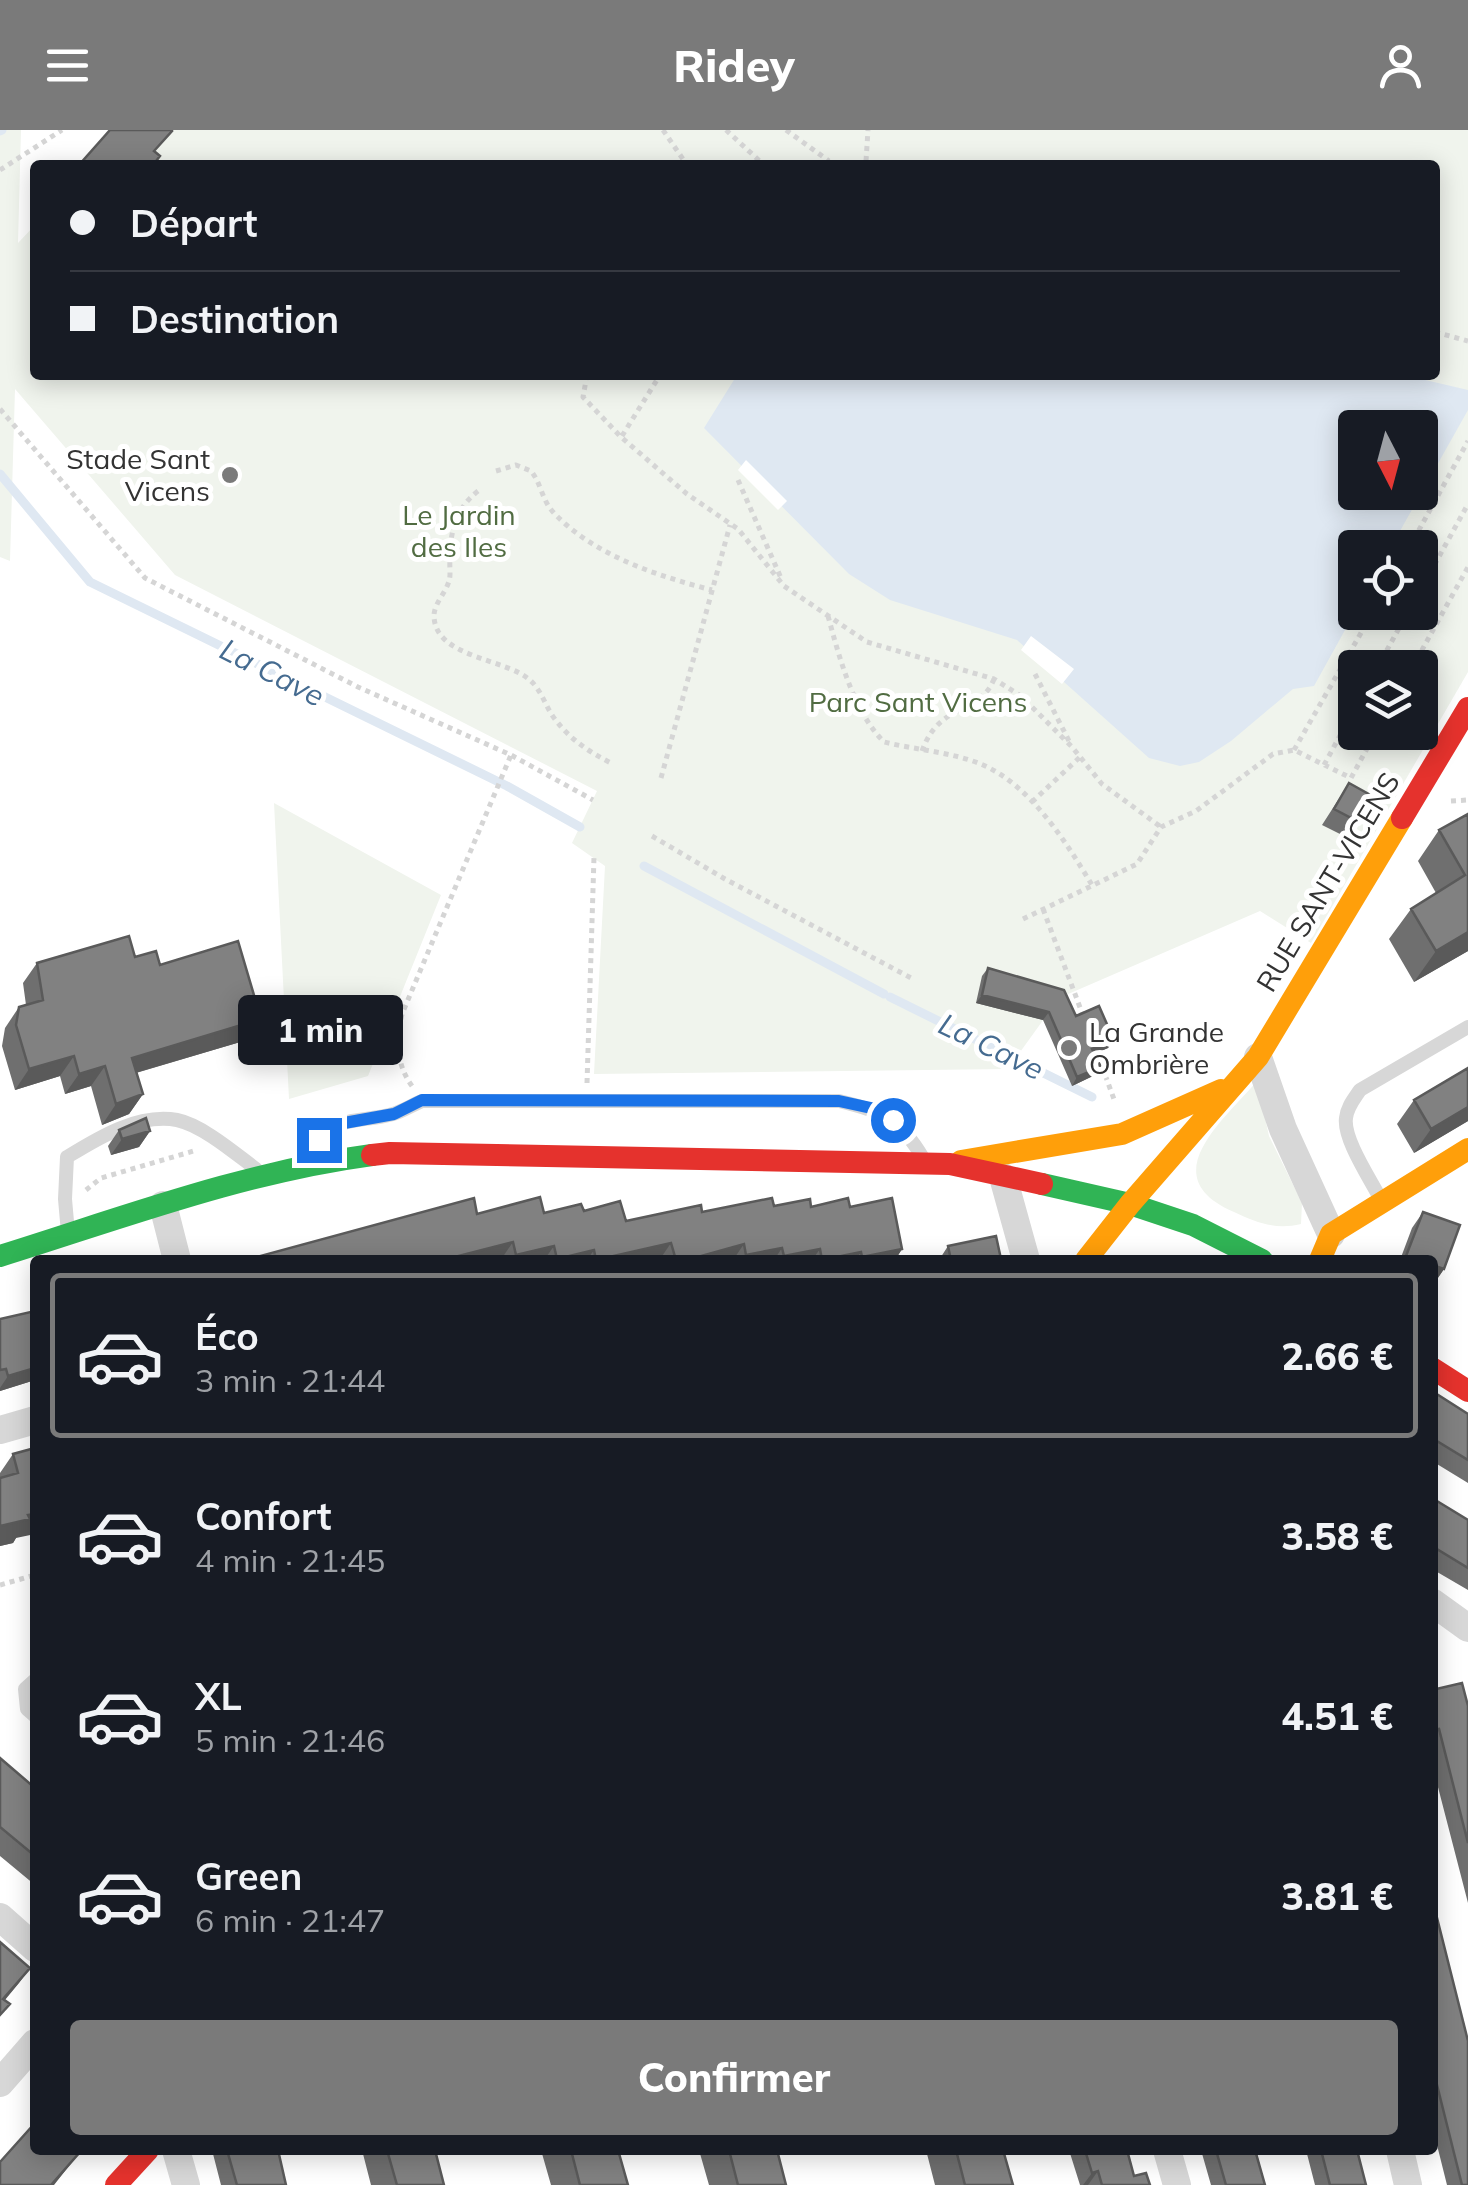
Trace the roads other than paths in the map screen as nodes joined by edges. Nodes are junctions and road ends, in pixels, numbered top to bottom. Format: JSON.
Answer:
{"nodes":[{"id":1,"x":1468,"y":708,"type":"edge"},
{"id":2,"x":1468,"y":1027,"type":"edge"},
{"id":3,"x":1258,"y":1057,"type":"junction"},
{"id":4,"x":1234,"y":1084,"type":"junction"},
{"id":5,"x":1468,"y":1149,"type":"edge"},
{"id":6,"x":926,"y":1163,"type":"junction"},
{"id":7,"x":312,"y":1164,"type":"junction"},
{"id":8,"x":950,"y":1164,"type":"junction"},
{"id":9,"x":263,"y":1175,"type":"junction"},
{"id":10,"x":1003,"y":1177,"type":"junction"},
{"id":11,"x":1381,"y":1200,"type":"junction"},
{"id":12,"x":162,"y":1204,"type":"junction"},
{"id":13,"x":1130,"y":1204,"type":"junction"},
{"id":14,"x":68,"y":1234,"type":"junction"},
{"id":15,"x":1331,"y":1234,"type":"junction"},
{"id":16,"x":176,"y":1255,"type":"edge"},
{"id":17,"x":1025,"y":1255,"type":"edge"},
{"id":18,"x":1090,"y":1255,"type":"edge"},
{"id":19,"x":1252,"y":1255,"type":"edge"},
{"id":20,"x":1322,"y":1255,"type":"edge"},
{"id":21,"x":0,"y":1256,"type":"edge"},
{"id":22,"x":1438,"y":1372,"type":"edge"},
{"id":23,"x":1468,"y":1391,"type":"edge"},
{"id":24,"x":30,"y":1421,"type":"edge"},
{"id":25,"x":0,"y":1430,"type":"edge"},
{"id":26,"x":1438,"y":1606,"type":"edge"},
{"id":27,"x":1468,"y":1628,"type":"edge"},
{"id":28,"x":30,"y":1684,"type":"edge"},
{"id":29,"x":30,"y":1712,"type":"edge"},
{"id":30,"x":0,"y":1917,"type":"edge"},
{"id":31,"x":30,"y":1944,"type":"edge"},
{"id":32,"x":30,"y":2049,"type":"edge"},
{"id":33,"x":0,"y":2083,"type":"edge"},
{"id":34,"x":143,"y":2155,"type":"edge"},
{"id":35,"x":177,"y":2155,"type":"edge"},
{"id":36,"x":1168,"y":2155,"type":"edge"},
{"id":37,"x":1401,"y":2155,"type":"edge"},
{"id":38,"x":116,"y":2185,"type":"edge"},
{"id":39,"x":186,"y":2185,"type":"edge"},
{"id":40,"x":1177,"y":2185,"type":"edge"},
{"id":41,"x":1408,"y":2185,"type":"edge"}],
"edges":[{"from":1,"to":3,"type":"street","name":"RUE SANT-VICENS"},
{"from":2,"to":11,"type":"lane"},
{"from":3,"to":4,"type":"street","name":"RUE SANT-VICENS"},
{"from":3,"to":15,"type":"street"},
{"from":4,"to":8,"type":"street","name":"RUE SANT-VICENS"},
{"from":4,"to":13,"type":"street","name":"RUE SANT-VICENS"},
{"from":5,"to":11,"type":"street"},
{"from":6,"to":7,"type":"street"},
{"from":6,"to":7,"type":"lane"},
{"from":6,"to":8,"type":"street"},
{"from":7,"to":9,"type":"street"},
{"from":8,"to":10,"type":"street"},
{"from":9,"to":12,"type":"street"},
{"from":9,"to":14,"type":"lane"},
{"from":10,"to":13,"type":"street"},
{"from":10,"to":17,"type":"street"},
{"from":11,"to":15,"type":"street"},
{"from":12,"to":14,"type":"street"},
{"from":12,"to":16,"type":"street"},
{"from":13,"to":18,"type":"street","name":"RUE SANT-VICENS"},
{"from":13,"to":19,"type":"street"},
{"from":14,"to":21,"type":"street"},
{"from":15,"to":20,"type":"street"},
{"from":22,"to":23,"type":"street"},
{"from":24,"to":25,"type":"street"},
{"from":26,"to":27,"type":"street"},
{"from":28,"to":29,"type":"lane"},
{"from":30,"to":31,"type":"street"},
{"from":32,"to":33,"type":"street"},
{"from":34,"to":38,"type":"street"},
{"from":35,"to":39,"type":"street"},
{"from":36,"to":40,"type":"street"},
{"from":37,"to":41,"type":"street"}]}
